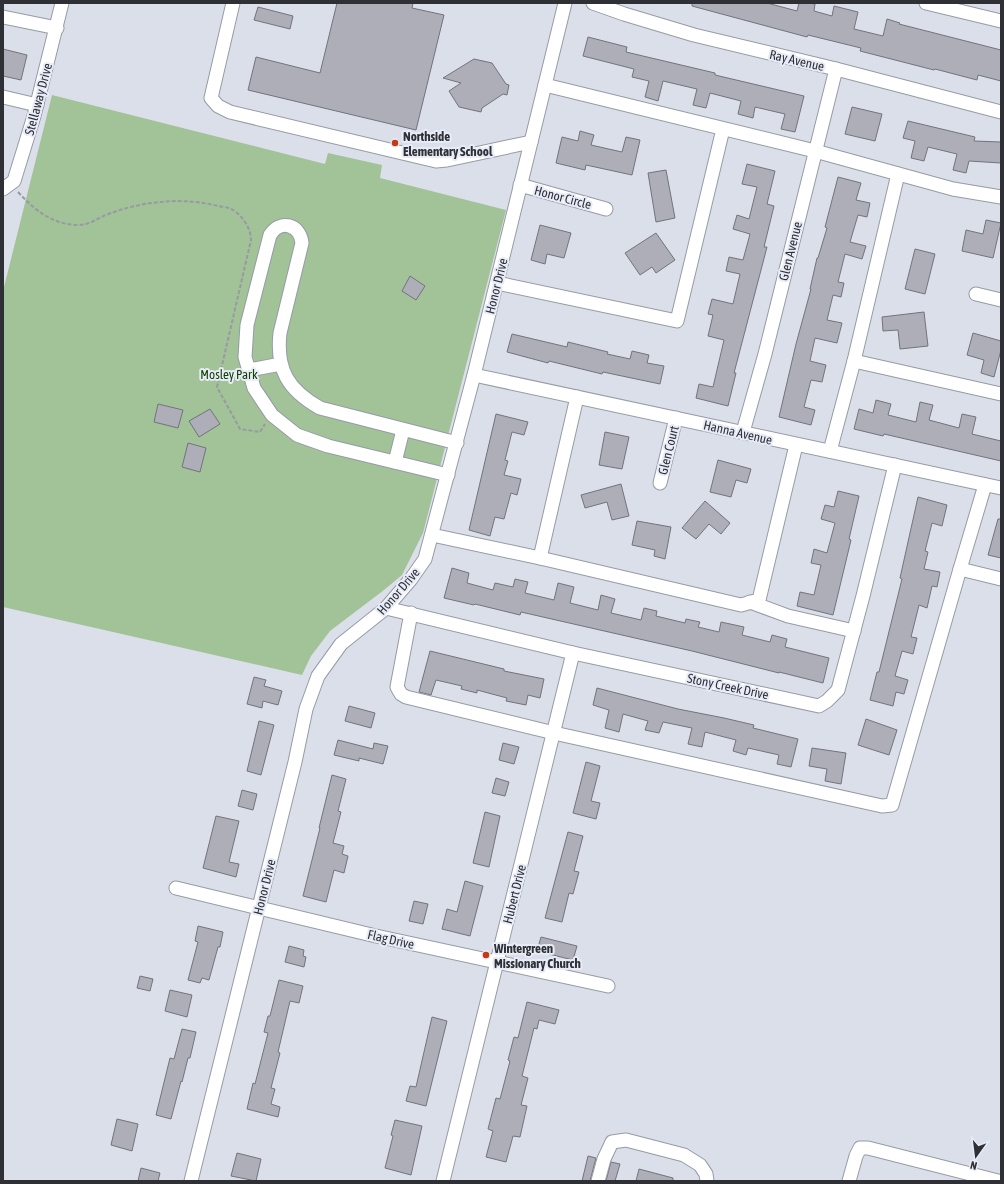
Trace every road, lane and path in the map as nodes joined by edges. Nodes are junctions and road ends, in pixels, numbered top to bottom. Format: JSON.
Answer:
{"nodes":[{"id":1,"x":62,"y":3,"type":"edge"},
{"id":2,"x":233,"y":3,"type":"edge"},
{"id":3,"x":565,"y":3,"type":"edge"},
{"id":4,"x":593,"y":3,"type":"edge"},
{"id":5,"x":926,"y":3,"type":"edge"},
{"id":6,"x":3,"y":17,"type":"edge"},
{"id":7,"x":1001,"y":21,"type":"edge"},
{"id":8,"x":57,"y":28,"type":"junction"},
{"id":9,"x":836,"y":69,"type":"junction"},
{"id":10,"x":545,"y":85,"type":"junction"},
{"id":11,"x":3,"y":97,"type":"edge"},
{"id":12,"x":37,"y":105,"type":"junction"},
{"id":13,"x":1001,"y":112,"type":"edge"},
{"id":14,"x":723,"y":129,"type":"junction"},
{"id":15,"x":531,"y":142,"type":"junction"},
{"id":16,"x":815,"y":151,"type":"junction"},
{"id":17,"x":898,"y":174,"type":"junction"},
{"id":18,"x":520,"y":185,"type":"junction"},
{"id":19,"x":7,"y":186,"type":"edge"},
{"id":20,"x":1001,"y":197,"type":"edge"},
{"id":21,"x":606,"y":209,"type":"dead end"},
{"id":22,"x":496,"y":283,"type":"junction"},
{"id":23,"x":976,"y":294,"type":"dead end"},
{"id":24,"x":1001,"y":300,"type":"edge"},
{"id":25,"x":854,"y":362,"type":"junction"},
{"id":26,"x":281,"y":364,"type":"junction"},
{"id":27,"x":249,"y":370,"type":"junction"},
{"id":28,"x":474,"y":375,"type":"junction"},
{"id":29,"x":1001,"y":394,"type":"edge"},
{"id":30,"x":577,"y":397,"type":"junction"},
{"id":31,"x":272,"y":415,"type":"junction"},
{"id":32,"x":676,"y":418,"type":"junction"},
{"id":33,"x":403,"y":430,"type":"junction"},
{"id":34,"x":743,"y":432,"type":"junction"},
{"id":35,"x":457,"y":443,"type":"junction"},
{"id":36,"x":796,"y":445,"type":"junction"},
{"id":37,"x":830,"y":451,"type":"junction"},
{"id":38,"x":395,"y":462,"type":"junction"},
{"id":39,"x":895,"y":465,"type":"junction"},
{"id":40,"x":448,"y":475,"type":"junction"},
{"id":41,"x":660,"y":483,"type":"dead end"},
{"id":42,"x":986,"y":485,"type":"junction"},
{"id":43,"x":1001,"y":488,"type":"edge"},
{"id":44,"x":432,"y":535,"type":"junction"},
{"id":45,"x":540,"y":558,"type":"junction"},
{"id":46,"x":960,"y":569,"type":"junction"},
{"id":47,"x":1001,"y":579,"type":"edge"},
{"id":48,"x":750,"y":602,"type":"junction"},
{"id":49,"x":386,"y":608,"type":"junction"},
{"id":50,"x":411,"y":613,"type":"junction"},
{"id":51,"x":854,"y":631,"type":"junction"},
{"id":52,"x":573,"y":653,"type":"junction"},
{"id":53,"x":554,"y":733,"type":"junction"},
{"id":54,"x":176,"y":888,"type":"dead end"},
{"id":55,"x":259,"y":907,"type":"junction"},
{"id":56,"x":498,"y":962,"type":"junction"},
{"id":57,"x":608,"y":986,"type":"dead end"},
{"id":58,"x":191,"y":1181,"type":"edge"},
{"id":59,"x":443,"y":1181,"type":"edge"},
{"id":60,"x":598,"y":1181,"type":"edge"},
{"id":61,"x":707,"y":1181,"type":"edge"},
{"id":62,"x":849,"y":1181,"type":"edge"},
{"id":63,"x":998,"y":1181,"type":"edge"}],
"edges":[{"from":1,"to":8,"type":"street","name":"Stellaway Drive"},
{"from":2,"to":15,"type":"street"},
{"from":3,"to":10,"type":"street","name":"Honor Drive"},
{"from":4,"to":9,"type":"street","name":"Ray Avenue"},
{"from":5,"to":7,"type":"street"},
{"from":6,"to":8,"type":"street"},
{"from":8,"to":12,"type":"street","name":"Stellaway Drive"},
{"from":9,"to":13,"type":"street","name":"Ray Avenue"},
{"from":9,"to":16,"type":"street","name":"Glen Avenue"},
{"from":10,"to":14,"type":"street"},
{"from":10,"to":15,"type":"street","name":"Honor Drive"},
{"from":11,"to":12,"type":"street"},
{"from":12,"to":19,"type":"street","name":"Stellaway Drive"},
{"from":14,"to":16,"type":"street"},
{"from":14,"to":22,"type":"street"},
{"from":15,"to":18,"type":"street","name":"Honor Drive"},
{"from":16,"to":17,"type":"street"},
{"from":16,"to":34,"type":"street","name":"Glen Avenue"},
{"from":17,"to":20,"type":"street"},
{"from":17,"to":25,"type":"street"},
{"from":18,"to":21,"type":"street","name":"Honor Circle"},
{"from":18,"to":22,"type":"street","name":"Honor Drive"},
{"from":19,"to":31,"type":"path"},
{"from":22,"to":28,"type":"street","name":"Honor Drive"},
{"from":23,"to":24,"type":"street"},
{"from":25,"to":29,"type":"street"},
{"from":25,"to":37,"type":"street"},
{"from":26,"to":27,"type":"street"},
{"from":26,"to":27,"type":"street"},
{"from":26,"to":33,"type":"street"},
{"from":27,"to":31,"type":"street"},
{"from":28,"to":30,"type":"street","name":"Hanna Avenue"},
{"from":28,"to":35,"type":"street","name":"Honor Drive"},
{"from":30,"to":32,"type":"street","name":"Hanna Avenue"},
{"from":30,"to":45,"type":"street"},
{"from":31,"to":38,"type":"street"},
{"from":32,"to":34,"type":"street","name":"Hanna Avenue"},
{"from":32,"to":41,"type":"street","name":"Glen Court"},
{"from":33,"to":35,"type":"street"},
{"from":33,"to":38,"type":"street"},
{"from":34,"to":36,"type":"street","name":"Hanna Avenue"},
{"from":35,"to":40,"type":"street","name":"Honor Drive"},
{"from":36,"to":37,"type":"street","name":"Hanna Avenue"},
{"from":36,"to":48,"type":"street"},
{"from":37,"to":39,"type":"street","name":"Hanna Avenue"},
{"from":38,"to":40,"type":"street"},
{"from":39,"to":42,"type":"street","name":"Hanna Avenue"},
{"from":39,"to":51,"type":"street","name":"Stony Creek Drive"},
{"from":40,"to":44,"type":"street","name":"Honor Drive"},
{"from":42,"to":43,"type":"street","name":"Hanna Avenue"},
{"from":42,"to":46,"type":"street"},
{"from":44,"to":45,"type":"street"},
{"from":44,"to":49,"type":"street","name":"Honor Drive"},
{"from":45,"to":48,"type":"street"},
{"from":46,"to":47,"type":"street"},
{"from":46,"to":53,"type":"street"},
{"from":48,"to":51,"type":"street"},
{"from":49,"to":50,"type":"street","name":"Stony Creek Drive"},
{"from":49,"to":55,"type":"street","name":"Honor Drive"},
{"from":50,"to":52,"type":"street","name":"Stony Creek Drive"},
{"from":50,"to":53,"type":"street"},
{"from":51,"to":52,"type":"street","name":"Stony Creek Drive"},
{"from":52,"to":53,"type":"street","name":"Hubert Drive"},
{"from":53,"to":56,"type":"street","name":"Hubert Drive"},
{"from":54,"to":55,"type":"street","name":"Flag Drive"},
{"from":55,"to":56,"type":"street","name":"Flag Drive"},
{"from":55,"to":58,"type":"street","name":"Honor Drive"},
{"from":56,"to":57,"type":"street","name":"Flag Drive"},
{"from":56,"to":59,"type":"street","name":"Hubert Drive"},
{"from":60,"to":61,"type":"street"},
{"from":62,"to":63,"type":"street"}]}
